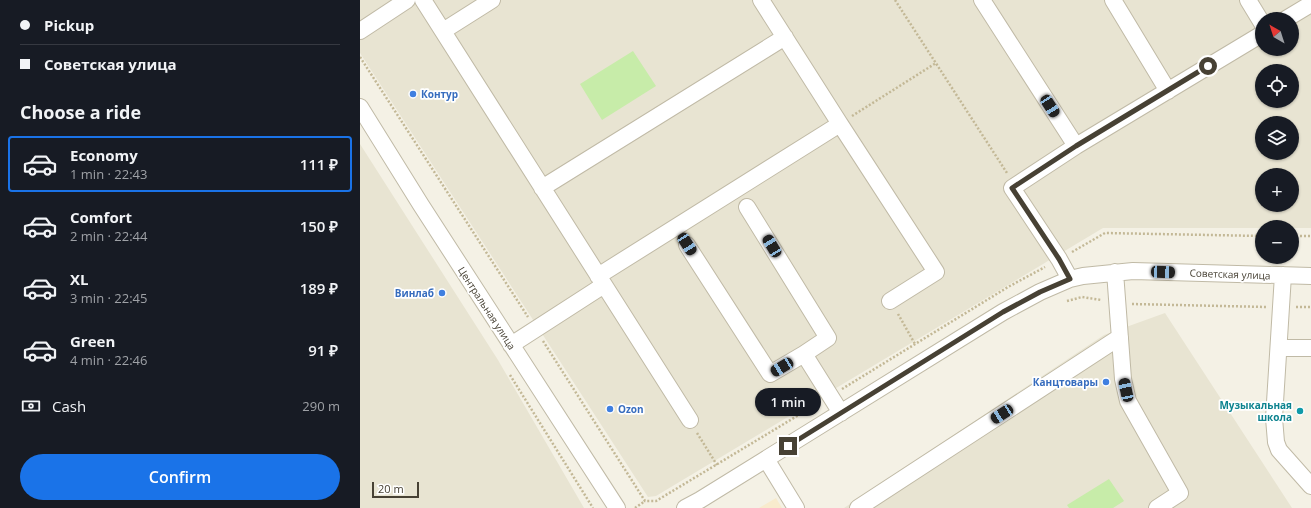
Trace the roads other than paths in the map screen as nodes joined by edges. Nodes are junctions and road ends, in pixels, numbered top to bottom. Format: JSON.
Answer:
{"nodes":[{"id":1,"x":407,"y":0,"type":"edge"},
{"id":2,"x":423,"y":0,"type":"edge"},
{"id":3,"x":492,"y":0,"type":"edge"},
{"id":4,"x":761,"y":0,"type":"edge"},
{"id":5,"x":982,"y":0,"type":"edge"},
{"id":6,"x":1113,"y":0,"type":"edge"},
{"id":7,"x":1248,"y":0,"type":"edge"},
{"id":8,"x":1311,"y":4,"type":"edge"},
{"id":9,"x":1255,"y":12,"type":"edge"},
{"id":10,"x":1298,"y":12,"type":"edge"},
{"id":11,"x":360,"y":31,"type":"edge"},
{"id":12,"x":443,"y":31,"type":"junction"},
{"id":13,"x":785,"y":37,"type":"junction"},
{"id":14,"x":1255,"y":38,"type":"edge"},
{"id":15,"x":1168,"y":91,"type":"junction"},
{"id":16,"x":360,"y":107,"type":"edge"},
{"id":17,"x":840,"y":124,"type":"junction"},
{"id":18,"x":1076,"y":146,"type":"junction"},
{"id":19,"x":542,"y":188,"type":"junction"},
{"id":20,"x":747,"y":207,"type":"dead end"},
{"id":21,"x":687,"y":244,"type":"dead end"},
{"id":22,"x":1115,"y":272,"type":"junction"},
{"id":23,"x":1284,"y":275,"type":"junction"},
{"id":24,"x":1311,"y":276,"type":"edge"},
{"id":25,"x":1070,"y":279,"type":"junction"},
{"id":26,"x":601,"y":280,"type":"junction"},
{"id":27,"x":890,"y":301,"type":"road end"},
{"id":28,"x":1120,"y":337,"type":"junction"},
{"id":29,"x":511,"y":345,"type":"junction"},
{"id":30,"x":1279,"y":348,"type":"junction"},
{"id":31,"x":1311,"y":348,"type":"edge"},
{"id":32,"x":804,"y":354,"type":"junction"},
{"id":33,"x":841,"y":413,"type":"junction"},
{"id":34,"x":690,"y":420,"type":"road end"},
{"id":35,"x":766,"y":459,"type":"junction"},
{"id":36,"x":1311,"y":486,"type":"edge"},
{"id":37,"x":617,"y":508,"type":"edge"},
{"id":38,"x":685,"y":508,"type":"edge"},
{"id":39,"x":796,"y":508,"type":"edge"},
{"id":40,"x":858,"y":508,"type":"edge"},
{"id":41,"x":1157,"y":508,"type":"edge"}],
"edges":[{"from":1,"to":11,"type":"street"},
{"from":2,"to":12,"type":"street"},
{"from":3,"to":12,"type":"street"},
{"from":4,"to":13,"type":"street"},
{"from":5,"to":18,"type":"street"},
{"from":6,"to":15,"type":"street"},
{"from":7,"to":9,"type":"street"},
{"from":8,"to":10,"type":"street"},
{"from":12,"to":19,"type":"street"},
{"from":13,"to":17,"type":"street"},
{"from":13,"to":19,"type":"street"},
{"from":14,"to":15,"type":"street"},
{"from":15,"to":18,"type":"street"},
{"from":16,"to":29,"type":"street","name":"Центральная улица"},
{"from":17,"to":26,"type":"street"},
{"from":17,"to":27,"type":"street"},
{"from":18,"to":25,"type":"street"},
{"from":19,"to":26,"type":"street"},
{"from":20,"to":32,"type":"street"},
{"from":21,"to":32,"type":"street"},
{"from":22,"to":23,"type":"street","name":"Советская улица"},
{"from":22,"to":25,"type":"street","name":"Советская улица"},
{"from":22,"to":28,"type":"street"},
{"from":23,"to":24,"type":"street","name":"Советская улица"},
{"from":23,"to":30,"type":"street"},
{"from":25,"to":33,"type":"street","name":"Советская улица"},
{"from":26,"to":29,"type":"street"},
{"from":26,"to":34,"type":"street"},
{"from":28,"to":40,"type":"street"},
{"from":28,"to":41,"type":"street"},
{"from":29,"to":37,"type":"street","name":"Центральная улица"},
{"from":30,"to":31,"type":"street"},
{"from":30,"to":36,"type":"street"},
{"from":32,"to":33,"type":"street"},
{"from":33,"to":35,"type":"street","name":"Советская улица"},
{"from":35,"to":38,"type":"street","name":"Советская улица"},
{"from":35,"to":39,"type":"street"}]}
